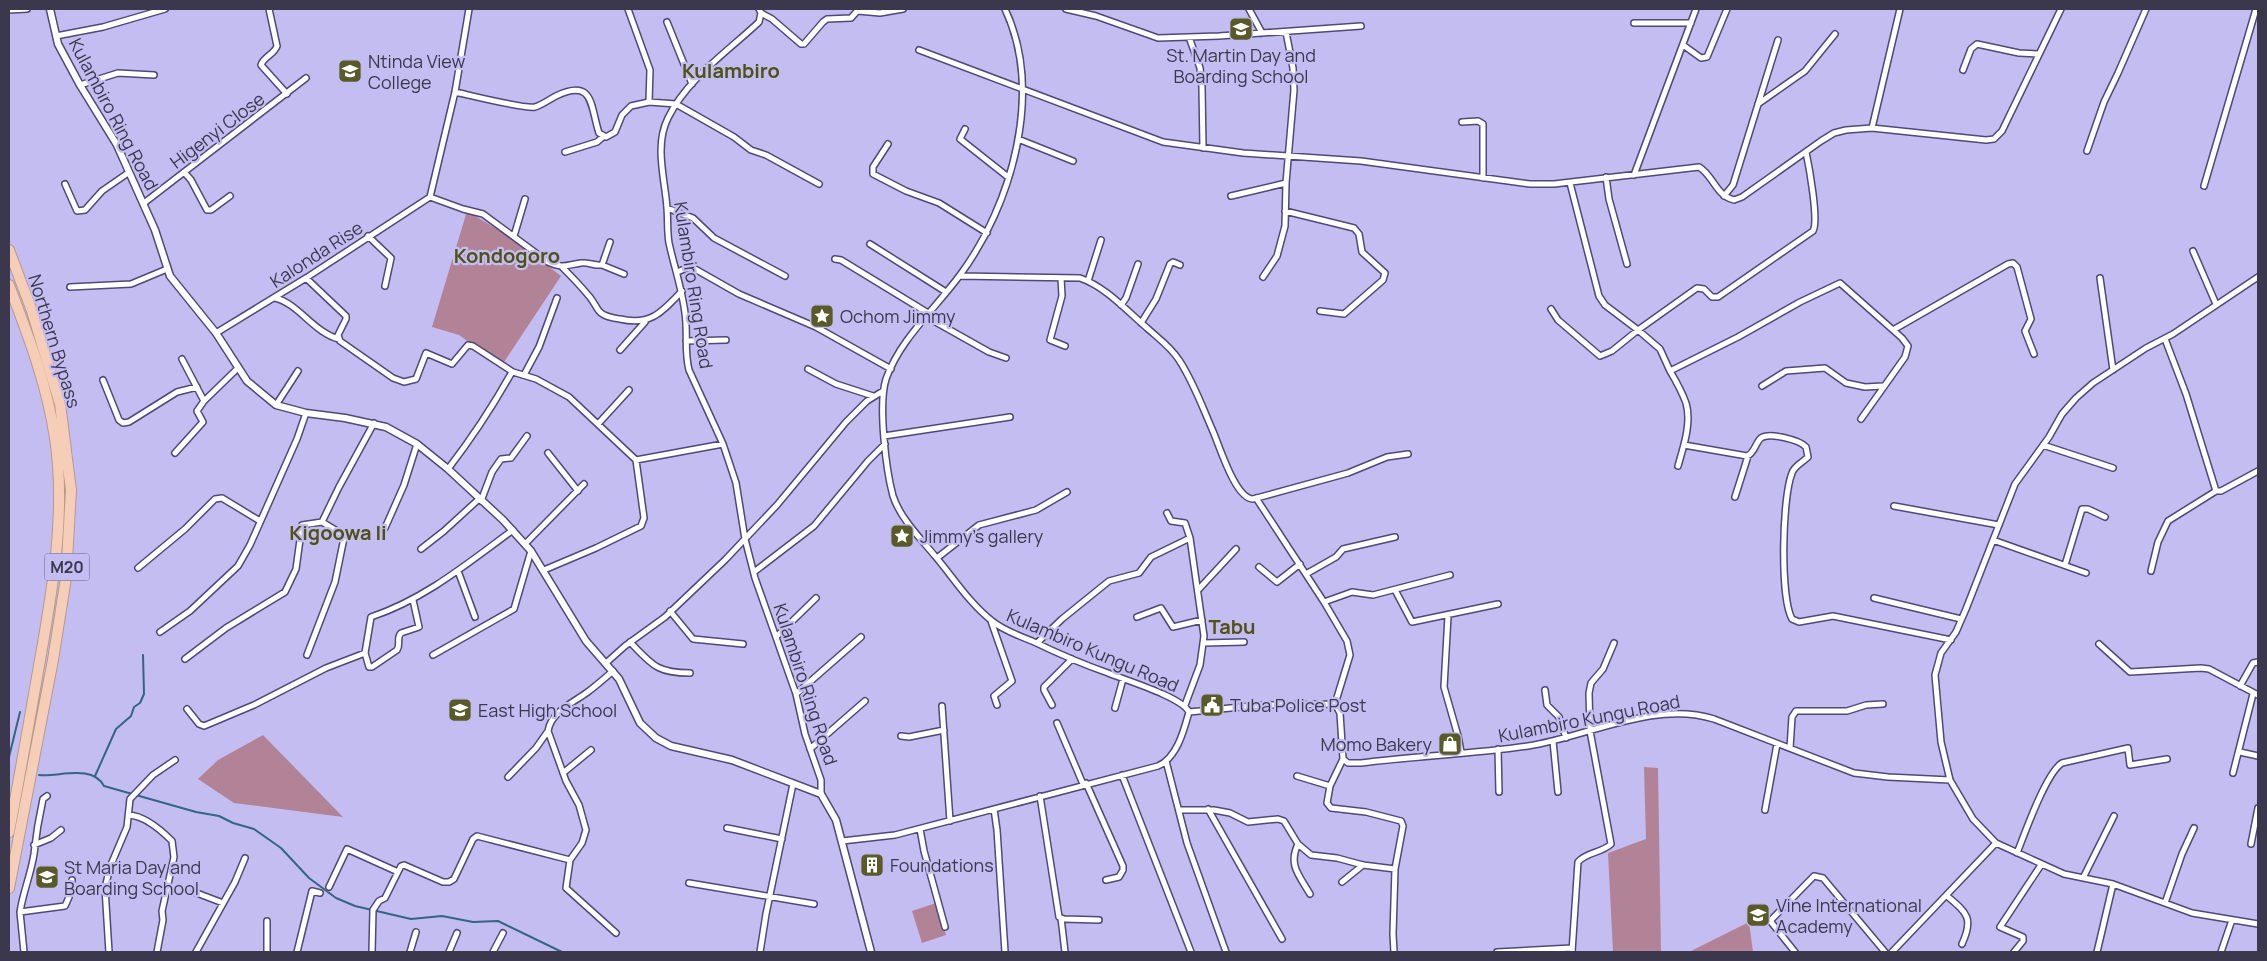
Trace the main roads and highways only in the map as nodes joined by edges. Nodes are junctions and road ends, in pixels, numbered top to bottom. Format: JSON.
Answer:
{"nodes":[{"id":1,"x":9,"y":250,"type":"edge"},
{"id":2,"x":9,"y":285,"type":"edge"},
{"id":3,"x":9,"y":832,"type":"edge"},
{"id":4,"x":9,"y":888,"type":"edge"}],
"edges":[{"from":1,"to":4,"type":"highway","name":"Northern Bypass","number":"M20"},
{"from":2,"to":3,"type":"highway","name":"Northern Bypass","number":"M20"}]}
